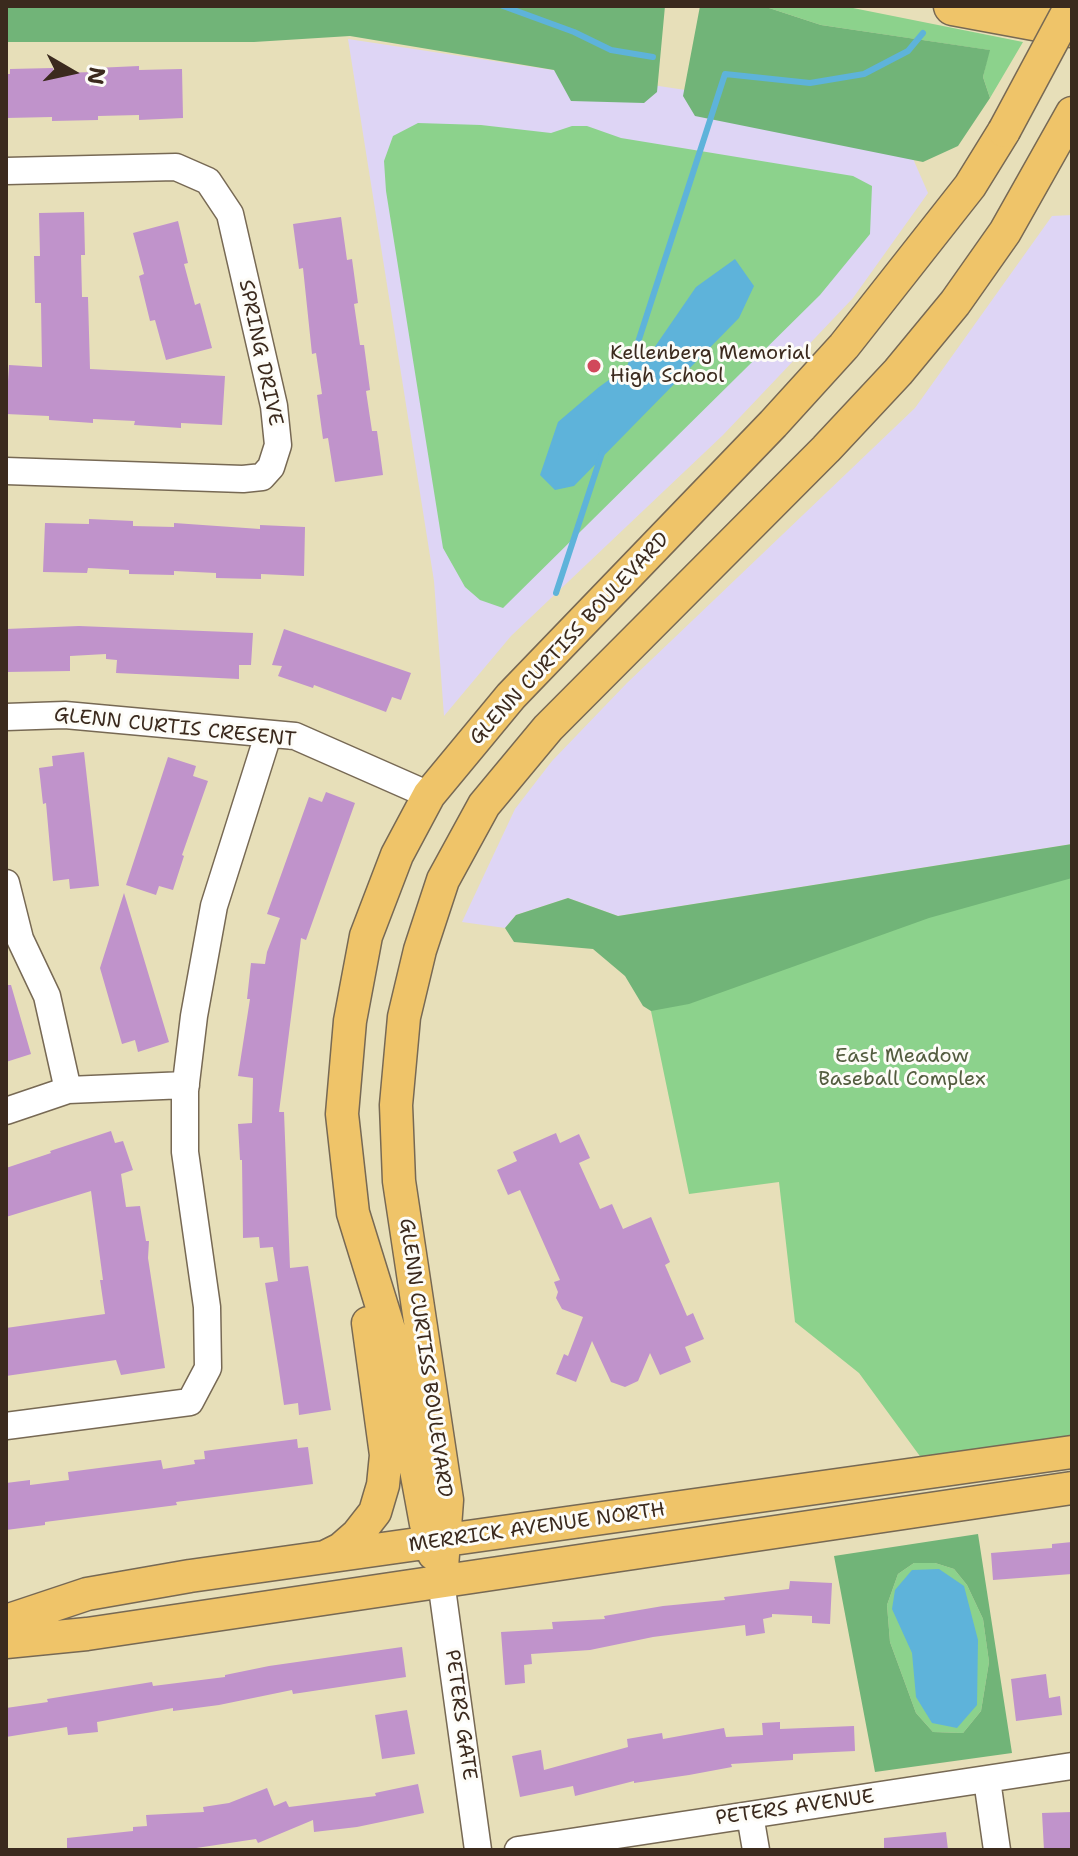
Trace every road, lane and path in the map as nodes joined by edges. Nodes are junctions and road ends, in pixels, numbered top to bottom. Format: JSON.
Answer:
{"nodes":[{"id":1,"x":953,"y":6,"type":"edge"},
{"id":2,"x":1071,"y":6,"type":"edge"},
{"id":3,"x":1072,"y":28,"type":"edge"},
{"id":4,"x":1066,"y":126,"type":"edge"},
{"id":5,"x":6,"y":171,"type":"edge"},
{"id":6,"x":6,"y":471,"type":"edge"},
{"id":7,"x":6,"y":717,"type":"edge"},
{"id":8,"x":268,"y":735,"type":"junction"},
{"id":9,"x":429,"y":795,"type":"junction"},
{"id":10,"x":6,"y":883,"type":"edge"},
{"id":11,"x":186,"y":1085,"type":"junction"},
{"id":12,"x":68,"y":1090,"type":"junction"},
{"id":13,"x":6,"y":1111,"type":"edge"},
{"id":14,"x":353,"y":1213,"type":"junction"},
{"id":15,"x":6,"y":1426,"type":"edge"},
{"id":16,"x":1072,"y":1452,"type":"edge"},
{"id":17,"x":1072,"y":1488,"type":"edge"},
{"id":18,"x":438,"y":1542,"type":"junction"},
{"id":19,"x":323,"y":1558,"type":"junction"},
{"id":20,"x":441,"y":1581,"type":"junction"},
{"id":21,"x":6,"y":1621,"type":"edge"},
{"id":22,"x":6,"y":1642,"type":"edge"},
{"id":23,"x":1072,"y":1766,"type":"edge"},
{"id":24,"x":987,"y":1780,"type":"junction"},
{"id":25,"x":750,"y":1815,"type":"junction"},
{"id":26,"x":478,"y":1850,"type":"edge"},
{"id":27,"x":518,"y":1850,"type":"edge"},
{"id":28,"x":756,"y":1850,"type":"edge"},
{"id":29,"x":997,"y":1850,"type":"edge"}],
"edges":[{"from":1,"to":3,"type":"highway"},
{"from":2,"to":9,"type":"main road","name":"GLENN CURTISS BOULEVARD","bridge":true},
{"from":4,"to":18,"type":"main road","name":"GLENN CURTISS BOULEVARD"},
{"from":5,"to":6,"type":"street","name":"SPRING DRIVE"},
{"from":7,"to":8,"type":"street","name":"GLENN CURTIS CRESENT"},
{"from":8,"to":9,"type":"street","name":"GLENN CURTIS CRESENT"},
{"from":8,"to":11,"type":"street"},
{"from":9,"to":14,"type":"main road","name":"GLENN CURTISS BOULEVARD"},
{"from":10,"to":12,"type":"street"},
{"from":11,"to":12,"type":"street"},
{"from":11,"to":15,"type":"street"},
{"from":12,"to":13,"type":"street"},
{"from":14,"to":18,"type":"main road","name":"GLENN CURTISS BOULEVARD"},
{"from":14,"to":19,"type":"main road"},
{"from":16,"to":18,"type":"main road","name":"MERRICK AVENUE NORTH"},
{"from":17,"to":20,"type":"main road","name":"MERRICK AVENUE NORTH"},
{"from":18,"to":19,"type":"main road","name":"MERRICK AVENUE NORTH"},
{"from":18,"to":20,"type":"main road","name":"GLENN CURTISS BOULEVARD"},
{"from":19,"to":21,"type":"main road","name":"MERRICK AVENUE NORTH"},
{"from":20,"to":22,"type":"main road","name":"MERRICK AVENUE NORTH"},
{"from":20,"to":26,"type":"street","name":"PETERS GATE"},
{"from":23,"to":24,"type":"street","name":"PETERS AVENUE"},
{"from":24,"to":25,"type":"street","name":"PETERS AVENUE"},
{"from":24,"to":29,"type":"street"},
{"from":25,"to":27,"type":"street","name":"PETERS AVENUE"},
{"from":25,"to":28,"type":"street"}]}
